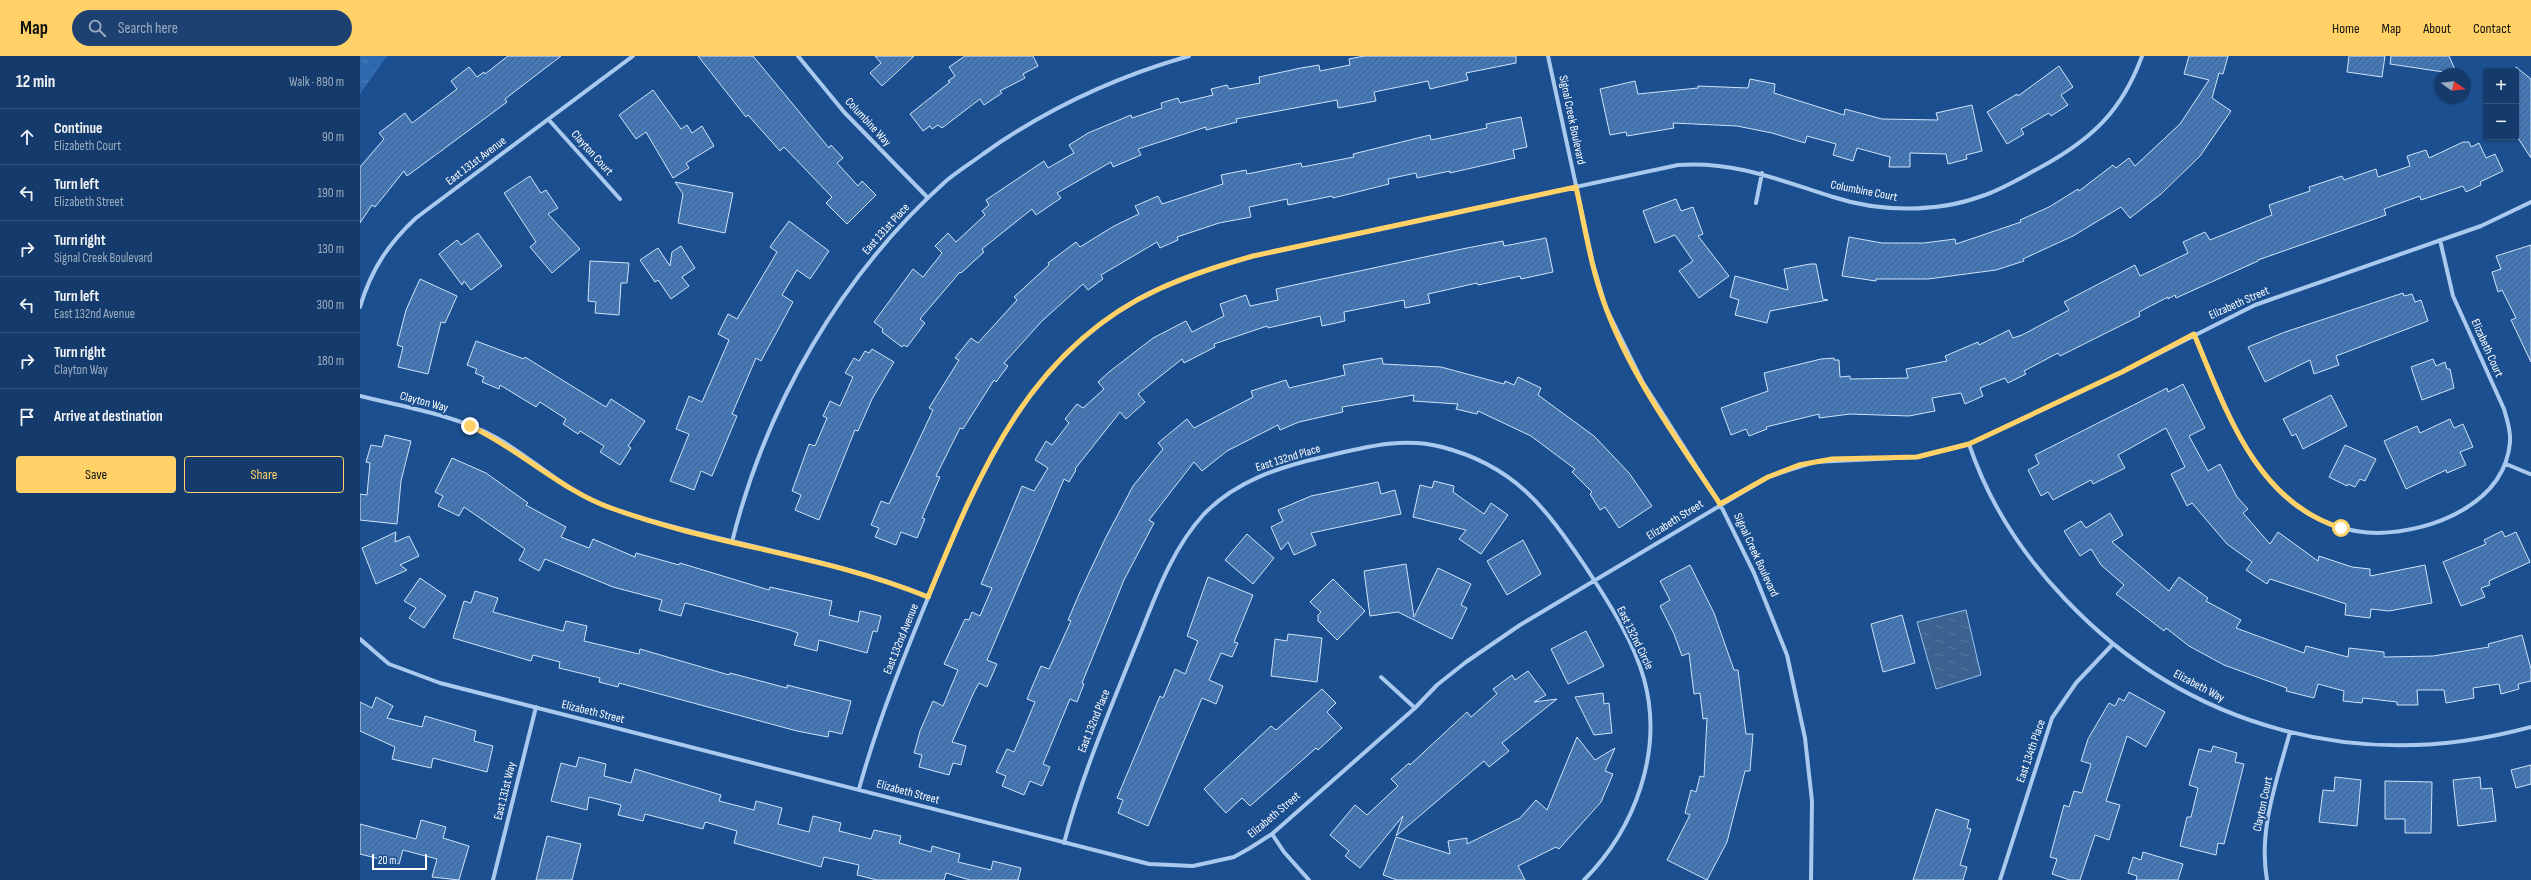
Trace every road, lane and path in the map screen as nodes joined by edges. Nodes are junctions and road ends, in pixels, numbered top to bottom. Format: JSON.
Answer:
{"nodes":[{"id":1,"x":633,"y":56,"type":"edge"},
{"id":2,"x":798,"y":56,"type":"edge"},
{"id":3,"x":1189,"y":56,"type":"edge"},
{"id":4,"x":1548,"y":56,"type":"edge"},
{"id":5,"x":2142,"y":56,"type":"edge"},
{"id":6,"x":549,"y":120,"type":"junction"},
{"id":7,"x":1762,"y":173,"type":"junction"},
{"id":8,"x":1576,"y":187,"type":"junction"},
{"id":9,"x":928,"y":198,"type":"junction"},
{"id":10,"x":620,"y":199,"type":"dead end"},
{"id":11,"x":2531,"y":202,"type":"edge"},
{"id":12,"x":1756,"y":203,"type":"dead end"},
{"id":13,"x":2440,"y":240,"type":"junction"},
{"id":14,"x":360,"y":307,"type":"edge"},
{"id":15,"x":2194,"y":334,"type":"junction"},
{"id":16,"x":360,"y":396,"type":"edge"},
{"id":17,"x":1969,"y":444,"type":"junction"},
{"id":18,"x":2506,"y":464,"type":"junction"},
{"id":19,"x":2530,"y":474,"type":"dead end"},
{"id":20,"x":1720,"y":504,"type":"junction"},
{"id":21,"x":732,"y":542,"type":"junction"},
{"id":22,"x":1595,"y":581,"type":"junction"},
{"id":23,"x":928,"y":597,"type":"junction"},
{"id":24,"x":360,"y":639,"type":"edge"},
{"id":25,"x":2112,"y":644,"type":"junction"},
{"id":26,"x":1381,"y":678,"type":"dead end"},
{"id":27,"x":536,"y":708,"type":"junction"},
{"id":28,"x":1414,"y":708,"type":"junction"},
{"id":29,"x":2531,"y":728,"type":"edge"},
{"id":30,"x":2290,"y":732,"type":"junction"},
{"id":31,"x":859,"y":789,"type":"junction"},
{"id":32,"x":1272,"y":834,"type":"junction"},
{"id":33,"x":1064,"y":843,"type":"junction"},
{"id":34,"x":493,"y":880,"type":"edge"},
{"id":35,"x":1309,"y":880,"type":"edge"},
{"id":36,"x":1584,"y":880,"type":"edge"},
{"id":37,"x":1811,"y":880,"type":"edge"},
{"id":38,"x":2000,"y":880,"type":"edge"},
{"id":39,"x":2267,"y":880,"type":"edge"}],
"edges":[{"from":1,"to":6,"type":"street","name":"East 131st Avenue"},
{"from":2,"to":9,"type":"street","name":"Columbine Way"},
{"from":3,"to":9,"type":"street","name":"East 131st Place"},
{"from":4,"to":8,"type":"street","name":"Signal Creek Boulevard"},
{"from":5,"to":7,"type":"street","name":"Columbine Court"},
{"from":6,"to":10,"type":"street","name":"Clayton Court"},
{"from":6,"to":14,"type":"street","name":"East 131st Avenue"},
{"from":7,"to":8,"type":"street","name":"Columbine Court"},
{"from":7,"to":12,"type":"street"},
{"from":8,"to":20,"type":"street","name":"Signal Creek Boulevard"},
{"from":8,"to":23,"type":"street","name":"East 132nd Avenue"},
{"from":9,"to":21,"type":"street","name":"East 131st Place"},
{"from":11,"to":13,"type":"street","name":"Elizabeth Street"},
{"from":13,"to":15,"type":"street","name":"Elizabeth Street"},
{"from":13,"to":18,"type":"street","name":"Elizabeth Court"},
{"from":15,"to":17,"type":"street","name":"Elizabeth Street"},
{"from":15,"to":18,"type":"street","name":"Elizabeth Court"},
{"from":16,"to":21,"type":"street","name":"Clayton Way"},
{"from":17,"to":20,"type":"street","name":"Elizabeth Street"},
{"from":17,"to":25,"type":"street","name":"Elizabeth Way"},
{"from":18,"to":19,"type":"street"},
{"from":20,"to":22,"type":"street","name":"Elizabeth Street"},
{"from":20,"to":37,"type":"street","name":"Signal Creek Boulevard"},
{"from":21,"to":23,"type":"street","name":"Clayton Way"},
{"from":22,"to":28,"type":"street","name":"Elizabeth Street"},
{"from":22,"to":33,"type":"street","name":"East 132nd Place"},
{"from":22,"to":36,"type":"street","name":"East 132nd Circle"},
{"from":23,"to":31,"type":"street","name":"East 132nd Avenue"},
{"from":24,"to":27,"type":"street","name":"Elizabeth Street"},
{"from":25,"to":30,"type":"street","name":"Elizabeth Way"},
{"from":25,"to":38,"type":"street","name":"East 134th Place"},
{"from":26,"to":28,"type":"street"},
{"from":27,"to":31,"type":"street","name":"Elizabeth Street"},
{"from":27,"to":34,"type":"street","name":"East 131st Way"},
{"from":28,"to":32,"type":"street","name":"Elizabeth Street"},
{"from":29,"to":30,"type":"street","name":"Elizabeth Way"},
{"from":30,"to":39,"type":"street","name":"Clayton Court"},
{"from":31,"to":33,"type":"street","name":"Elizabeth Street"},
{"from":32,"to":33,"type":"street","name":"Elizabeth Street"},
{"from":32,"to":35,"type":"street"}]}
